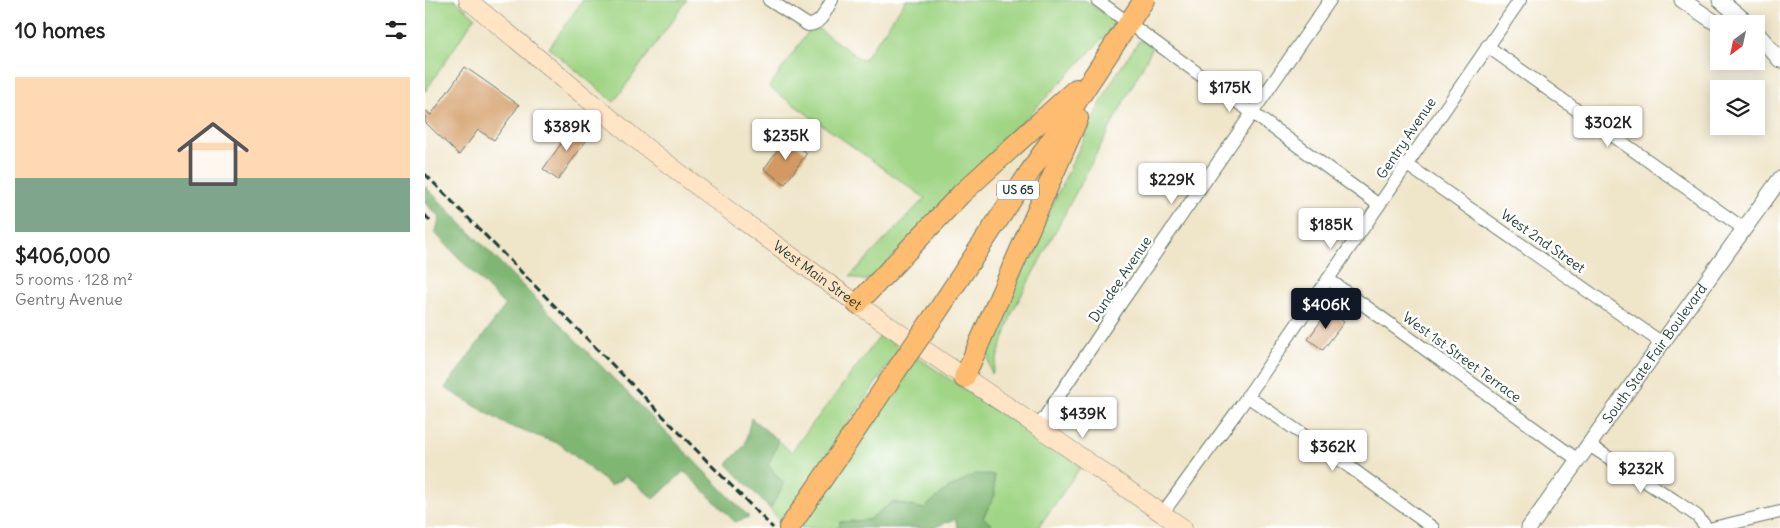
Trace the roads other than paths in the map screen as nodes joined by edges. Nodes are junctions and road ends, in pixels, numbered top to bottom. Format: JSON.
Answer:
{"nodes":[{"id":1,"x":468,"y":0,"type":"edge"},
{"id":2,"x":769,"y":0,"type":"edge"},
{"id":3,"x":832,"y":0,"type":"edge"},
{"id":4,"x":1097,"y":0,"type":"edge"},
{"id":5,"x":1144,"y":0,"type":"edge"},
{"id":6,"x":1330,"y":0,"type":"edge"},
{"id":7,"x":1520,"y":0,"type":"edge"},
{"id":8,"x":1682,"y":0,"type":"edge"},
{"id":9,"x":1720,"y":0,"type":"edge"},
{"id":10,"x":1738,"y":15,"type":"edge"},
{"id":11,"x":1710,"y":19,"type":"edge"},
{"id":12,"x":1129,"y":23,"type":"junction"},
{"id":13,"x":1765,"y":41,"type":"edge"},
{"id":14,"x":1487,"y":46,"type":"junction"},
{"id":15,"x":1765,"y":50,"type":"edge"},
{"id":16,"x":1779,"y":54,"type":"edge"},
{"id":17,"x":1100,"y":68,"type":"junction"},
{"id":18,"x":1252,"y":112,"type":"junction"},
{"id":19,"x":1406,"y":164,"type":"junction"},
{"id":20,"x":1780,"y":179,"type":"edge"},
{"id":21,"x":1379,"y":205,"type":"junction"},
{"id":22,"x":1744,"y":229,"type":"junction"},
{"id":23,"x":1328,"y":279,"type":"junction"},
{"id":24,"x":857,"y":304,"type":"junction"},
{"id":25,"x":1662,"y":343,"type":"junction"},
{"id":26,"x":964,"y":378,"type":"junction"},
{"id":27,"x":1247,"y":396,"type":"junction"},
{"id":28,"x":1038,"y":427,"type":"junction"},
{"id":29,"x":1589,"y":445,"type":"junction"},
{"id":30,"x":1578,"y":460,"type":"junction"},
{"id":31,"x":1780,"y":512,"type":"edge"},
{"id":32,"x":1162,"y":514,"type":"junction"},
{"id":33,"x":789,"y":528,"type":"edge"},
{"id":34,"x":1183,"y":528,"type":"edge"},
{"id":35,"x":1433,"y":528,"type":"edge"},
{"id":36,"x":1529,"y":528,"type":"edge"},
{"id":37,"x":1707,"y":528,"type":"edge"},
{"id":38,"x":1713,"y":528,"type":"edge"}],
"edges":[{"from":1,"to":24,"type":"main road","name":"West Main Street"},
{"from":2,"to":3,"type":"street"},
{"from":4,"to":12,"type":"street"},
{"from":5,"to":12,"type":"highway","number":"US 65"},
{"from":6,"to":18,"type":"street","name":"Dundee Avenue"},
{"from":7,"to":14,"type":"street","name":"Gentry Avenue"},
{"from":8,"to":11,"type":"street"},
{"from":9,"to":10,"type":"street"},
{"from":12,"to":17,"type":"highway","number":"US 65"},
{"from":12,"to":18,"type":"street"},
{"from":13,"to":16,"type":"street"},
{"from":14,"to":19,"type":"street","name":"Gentry Avenue"},
{"from":14,"to":22,"type":"street"},
{"from":15,"to":16,"type":"street"},
{"from":17,"to":24,"type":"highway"},
{"from":17,"to":26,"type":"highway"},
{"from":17,"to":33,"type":"highway","number":"US 65","bridge":true},
{"from":18,"to":21,"type":"street"},
{"from":18,"to":28,"type":"street","name":"Dundee Avenue"},
{"from":19,"to":21,"type":"street","name":"Gentry Avenue"},
{"from":19,"to":25,"type":"street","name":"West 2nd Street"},
{"from":20,"to":22,"type":"street","name":"South State Fair Boulevard"},
{"from":21,"to":23,"type":"street","name":"Gentry Avenue"},
{"from":22,"to":25,"type":"street","name":"South State Fair Boulevard"},
{"from":23,"to":27,"type":"street","name":"Gentry Avenue"},
{"from":23,"to":30,"type":"street","name":"West 1st Street Terrace"},
{"from":24,"to":26,"type":"main road","name":"West Main Street"},
{"from":25,"to":29,"type":"street","name":"South State Fair Boulevard"},
{"from":26,"to":28,"type":"main road","name":"West Main Street"},
{"from":27,"to":32,"type":"street","name":"Gentry Avenue"},
{"from":27,"to":35,"type":"street"},
{"from":28,"to":32,"type":"main road","name":"West Main Street"},
{"from":29,"to":30,"type":"street","name":"South State Fair Boulevard"},
{"from":29,"to":37,"type":"street"},
{"from":30,"to":36,"type":"street","name":"South State Fair Boulevard"},
{"from":31,"to":38,"type":"street"},
{"from":32,"to":34,"type":"main road","name":"West Main Street"}]}
